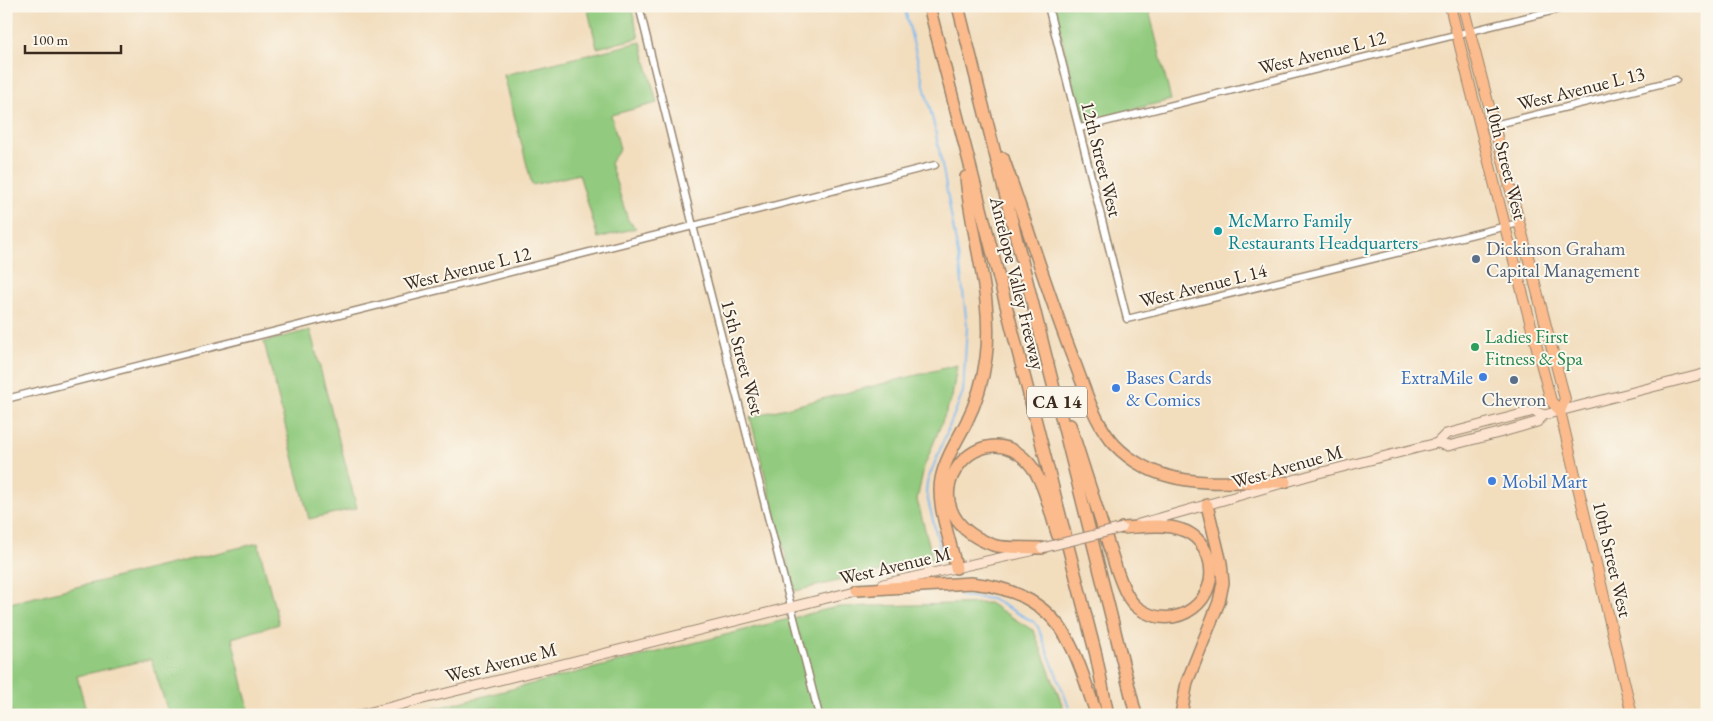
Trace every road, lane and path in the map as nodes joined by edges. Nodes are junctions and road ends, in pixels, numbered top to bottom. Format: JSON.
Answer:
{"nodes":[{"id":1,"x":639,"y":6,"type":"edge"},
{"id":2,"x":929,"y":6,"type":"edge"},
{"id":3,"x":958,"y":6,"type":"edge"},
{"id":4,"x":1048,"y":6,"type":"edge"},
{"id":5,"x":1450,"y":6,"type":"edge"},
{"id":6,"x":1463,"y":6,"type":"edge"},
{"id":7,"x":1572,"y":6,"type":"edge"},
{"id":8,"x":1469,"y":32,"type":"junction"},
{"id":9,"x":1457,"y":34,"type":"junction"},
{"id":10,"x":1676,"y":80,"type":"dead end"},
{"id":11,"x":979,"y":90,"type":"junction"},
{"id":12,"x":1494,"y":125,"type":"junction"},
{"id":13,"x":1080,"y":128,"type":"junction"},
{"id":14,"x":966,"y":153,"type":"junction"},
{"id":15,"x":935,"y":165,"type":"dead end"},
{"id":16,"x":1518,"y":222,"type":"junction"},
{"id":17,"x":694,"y":226,"type":"junction"},
{"id":18,"x":1505,"y":226,"type":"junction"},
{"id":19,"x":1127,"y":319,"type":"joint"},
{"id":20,"x":1041,"y":336,"type":"junction"},
{"id":21,"x":1707,"y":373,"type":"edge"},
{"id":22,"x":6,"y":398,"type":"edge"},
{"id":23,"x":1560,"y":411,"type":"junction"},
{"id":24,"x":1285,"y":482,"type":"junction"},
{"id":25,"x":1207,"y":506,"type":"junction"},
{"id":26,"x":1122,"y":528,"type":"junction"},
{"id":27,"x":1042,"y":548,"type":"junction"},
{"id":28,"x":956,"y":568,"type":"junction"},
{"id":29,"x":857,"y":590,"type":"junction"},
{"id":30,"x":791,"y":606,"type":"junction"},
{"id":31,"x":1096,"y":655,"type":"junction"},
{"id":32,"x":359,"y":715,"type":"edge"},
{"id":33,"x":819,"y":715,"type":"edge"},
{"id":34,"x":1097,"y":715,"type":"edge"},
{"id":35,"x":1108,"y":715,"type":"edge"},
{"id":36,"x":1136,"y":715,"type":"edge"},
{"id":37,"x":1181,"y":715,"type":"edge"},
{"id":38,"x":1632,"y":715,"type":"edge"}],
"edges":[{"from":1,"to":17,"type":"street","name":"15th Street West"},
{"from":2,"to":14,"type":"highway","name":"Antelope Valley Freeway","number":"CA 14"},
{"from":3,"to":11,"type":"highway","name":"Antelope Valley Freeway","number":"CA 14"},
{"from":4,"to":13,"type":"street","name":"12th Street West"},
{"from":5,"to":9,"type":"main road","name":"10th Street West"},
{"from":6,"to":8,"type":"main road","name":"10th Street West"},
{"from":7,"to":8,"type":"street","name":"West Avenue L 12"},
{"from":8,"to":9,"type":"street","name":"West Avenue L 12"},
{"from":8,"to":12,"type":"main road","name":"10th Street West"},
{"from":9,"to":13,"type":"street","name":"West Avenue L 12"},
{"from":9,"to":18,"type":"main road","name":"10th Street West"},
{"from":10,"to":12,"type":"street","name":"West Avenue L 13"},
{"from":11,"to":20,"type":"highway","name":"Antelope Valley Freeway","number":"CA 14"},
{"from":11,"to":24,"type":"highway"},
{"from":12,"to":16,"type":"main road","name":"10th Street West"},
{"from":13,"to":19,"type":"street","name":"12th Street West"},
{"from":14,"to":28,"type":"highway"},
{"from":14,"to":31,"type":"highway","name":"Antelope Valley Freeway","number":"CA 14"},
{"from":15,"to":17,"type":"street","name":"West Avenue L 12"},
{"from":16,"to":18,"type":"street","name":"West Avenue L 14"},
{"from":16,"to":23,"type":"main road","name":"10th Street West"},
{"from":17,"to":22,"type":"street","name":"West Avenue L 12"},
{"from":17,"to":30,"type":"street","name":"15th Street West"},
{"from":18,"to":19,"type":"street","name":"West Avenue L 14"},
{"from":18,"to":23,"type":"main road","name":"10th Street West"},
{"from":20,"to":26,"type":"highway"},
{"from":20,"to":36,"type":"highway","name":"Antelope Valley Freeway","number":"CA 14"},
{"from":21,"to":23,"type":"main road","name":"West Avenue M"},
{"from":23,"to":24,"type":"main road","name":"West Avenue M"},
{"from":23,"to":38,"type":"main road","name":"10th Street West"},
{"from":24,"to":25,"type":"main road","name":"West Avenue M"},
{"from":25,"to":26,"type":"main road","name":"West Avenue M"},
{"from":25,"to":37,"type":"highway"},
{"from":26,"to":27,"type":"main road","name":"West Avenue M","bridge":true},
{"from":27,"to":28,"type":"main road","name":"West Avenue M"},
{"from":27,"to":31,"type":"highway"},
{"from":28,"to":29,"type":"main road","name":"West Avenue M"},
{"from":29,"to":30,"type":"main road","name":"West Avenue M"},
{"from":29,"to":34,"type":"highway"},
{"from":30,"to":32,"type":"main road","name":"West Avenue M"},
{"from":30,"to":33,"type":"street","name":"15th Street West"},
{"from":31,"to":35,"type":"highway","name":"Antelope Valley Freeway","number":"CA 14"}]}
